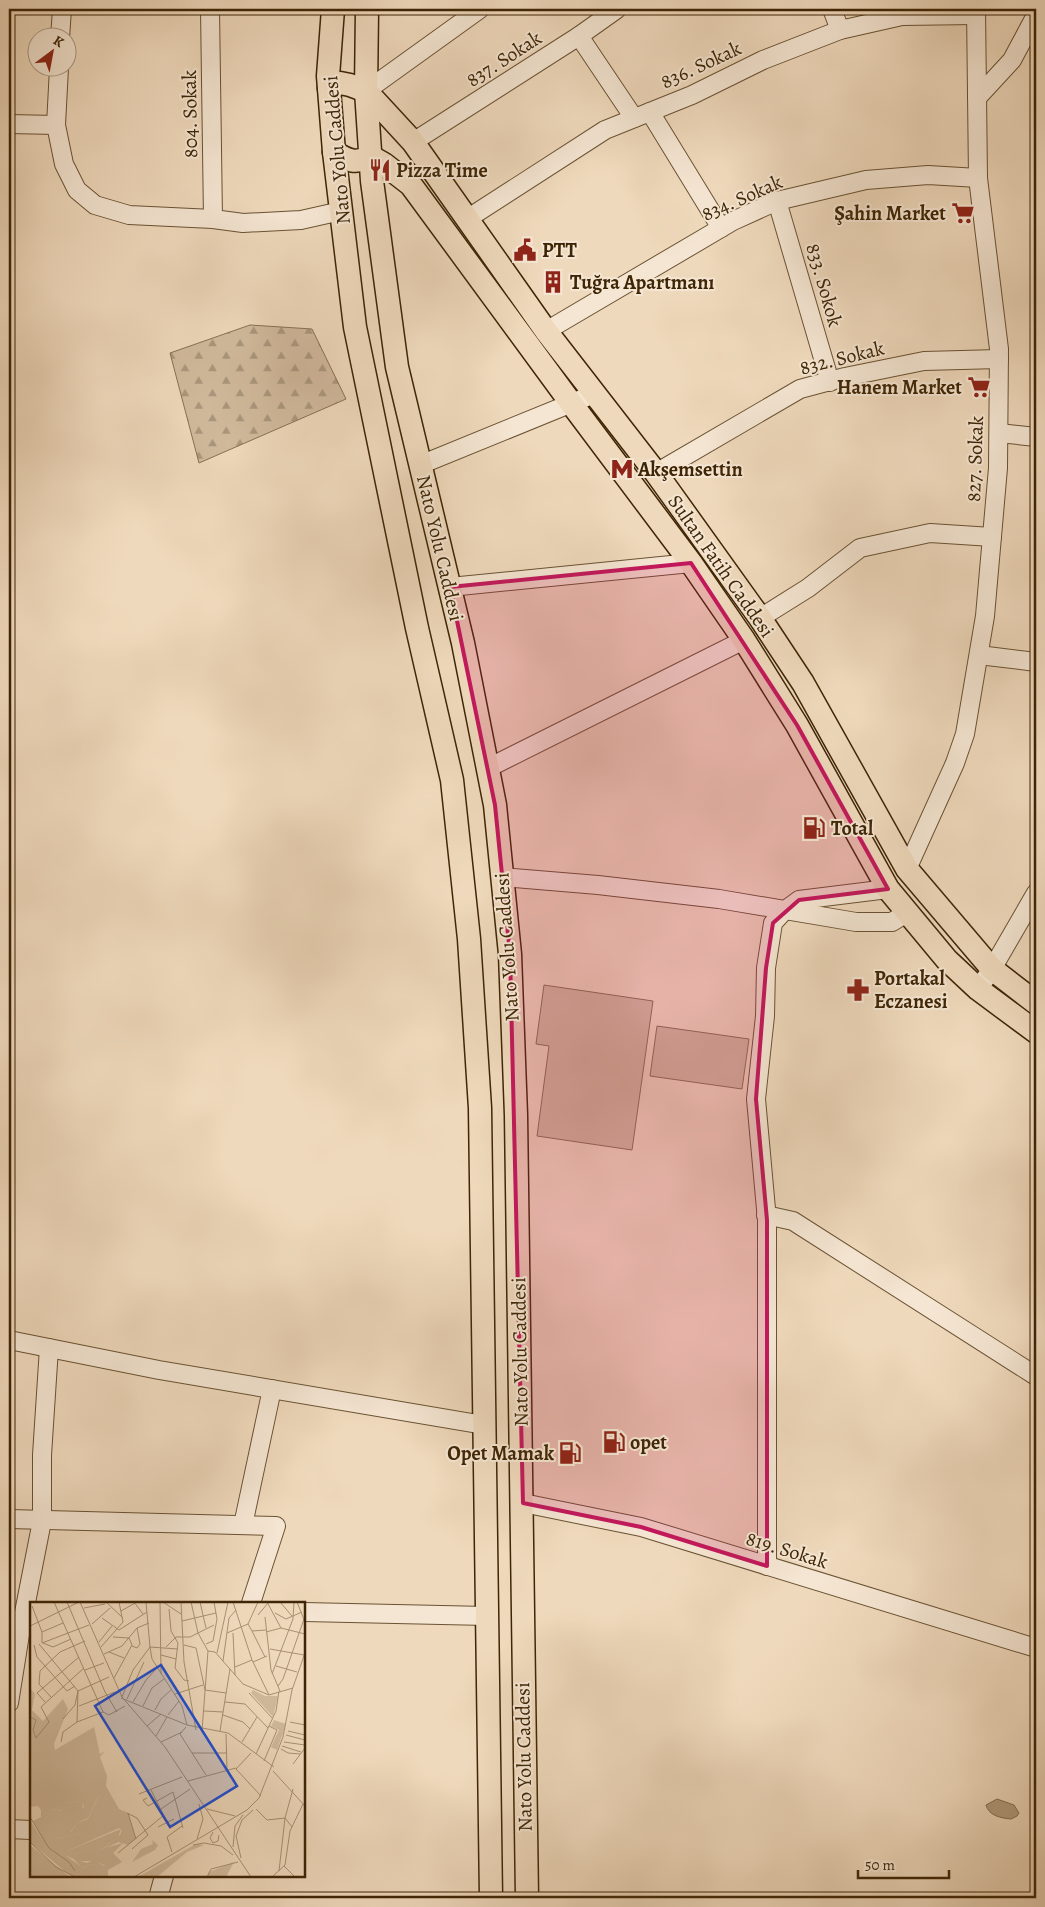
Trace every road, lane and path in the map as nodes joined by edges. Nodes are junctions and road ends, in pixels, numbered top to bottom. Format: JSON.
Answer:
{"nodes":[{"id":1,"x":62,"y":9,"type":"edge"},
{"id":2,"x":210,"y":9,"type":"edge"},
{"id":3,"x":333,"y":9,"type":"edge"},
{"id":4,"x":367,"y":9,"type":"edge"},
{"id":5,"x":480,"y":9,"type":"edge"},
{"id":6,"x":617,"y":9,"type":"edge"},
{"id":7,"x":832,"y":9,"type":"edge"},
{"id":8,"x":901,"y":12,"type":"edge"},
{"id":9,"x":976,"y":12,"type":"edge"},
{"id":10,"x":1036,"y":15,"type":"edge"},
{"id":11,"x":61,"y":28,"type":"edge"},
{"id":12,"x":840,"y":30,"type":"junction"},
{"id":13,"x":579,"y":36,"type":"junction"},
{"id":14,"x":58,"y":78,"type":"edge"},
{"id":15,"x":329,"y":88,"type":"junction"},
{"id":16,"x":366,"y":91,"type":"junction"},
{"id":17,"x":977,"y":98,"type":"junction"},
{"id":18,"x":642,"y":115,"type":"junction"},
{"id":19,"x":9,"y":124,"type":"edge"},
{"id":20,"x":56,"y":125,"type":"junction"},
{"id":21,"x":414,"y":142,"type":"junction"},
{"id":22,"x":334,"y":152,"type":"junction"},
{"id":23,"x":370,"y":156,"type":"junction"},
{"id":24,"x":978,"y":178,"type":"junction"},
{"id":25,"x":777,"y":201,"type":"junction"},
{"id":26,"x":341,"y":211,"type":"junction"},
{"id":27,"x":213,"y":219,"type":"junction"},
{"id":28,"x":467,"y":219,"type":"junction"},
{"id":29,"x":721,"y":228,"type":"junction"},
{"id":30,"x":546,"y":330,"type":"junction"},
{"id":31,"x":999,"y":360,"type":"junction"},
{"id":32,"x":830,"y":382,"type":"junction"},
{"id":33,"x":594,"y":394,"type":"junction"},
{"id":34,"x":571,"y":403,"type":"junction"},
{"id":35,"x":999,"y":433,"type":"junction"},
{"id":36,"x":1036,"y":437,"type":"edge"},
{"id":37,"x":420,"y":465,"type":"junction"},
{"id":38,"x":656,"y":473,"type":"junction"},
{"id":39,"x":992,"y":537,"type":"junction"},
{"id":40,"x":691,"y":563,"type":"junction"},
{"id":41,"x":450,"y":587,"type":"junction"},
{"id":42,"x":760,"y":618,"type":"junction"},
{"id":43,"x":744,"y":640,"type":"junction"},
{"id":44,"x":979,"y":655,"type":"junction"},
{"id":45,"x":1036,"y":662,"type":"edge"},
{"id":46,"x":488,"y":768,"type":"junction"},
{"id":47,"x":907,"y":869,"type":"junction"},
{"id":48,"x":502,"y":877,"type":"junction"},
{"id":49,"x":888,"y":889,"type":"junction"},
{"id":50,"x":1036,"y":893,"type":"edge"},
{"id":51,"x":784,"y":910,"type":"junction"},
{"id":52,"x":908,"y":912,"type":"junction"},
{"id":53,"x":992,"y":969,"type":"junction"},
{"id":54,"x":978,"y":990,"type":"junction"},
{"id":55,"x":1036,"y":1004,"type":"edge"},
{"id":56,"x":1036,"y":1032,"type":"edge"},
{"id":57,"x":766,"y":1215,"type":"junction"},
{"id":58,"x":9,"y":1340,"type":"edge"},
{"id":59,"x":49,"y":1348,"type":"junction"},
{"id":60,"x":1036,"y":1376,"type":"edge"},
{"id":61,"x":272,"y":1389,"type":"junction"},
{"id":62,"x":484,"y":1425,"type":"junction"},
{"id":63,"x":523,"y":1503,"type":"junction"},
{"id":64,"x":9,"y":1519,"type":"edge"},
{"id":65,"x":42,"y":1521,"type":"junction"},
{"id":66,"x":243,"y":1525,"type":"junction"},
{"id":67,"x":767,"y":1566,"type":"junction"},
{"id":68,"x":251,"y":1602,"type":"edge"},
{"id":69,"x":305,"y":1612,"type":"edge"},
{"id":70,"x":487,"y":1616,"type":"junction"},
{"id":71,"x":26,"y":1628,"type":"edge"},
{"id":72,"x":1036,"y":1648,"type":"edge"},
{"id":73,"x":9,"y":1703,"type":"edge"},
{"id":74,"x":9,"y":1829,"type":"edge"},
{"id":75,"x":30,"y":1830,"type":"edge"},
{"id":76,"x":490,"y":1846,"type":"junction"},
{"id":77,"x":526,"y":1851,"type":"junction"},
{"id":78,"x":164,"y":1877,"type":"edge"},
{"id":79,"x":158,"y":1898,"type":"edge"},
{"id":80,"x":485,"y":1898,"type":"edge"},
{"id":81,"x":491,"y":1898,"type":"edge"},
{"id":82,"x":527,"y":1898,"type":"edge"},
{"id":83,"x":534,"y":1898,"type":"edge"}],
"edges":[{"from":1,"to":11,"type":"street"},
{"from":2,"to":27,"type":"street","name":"804. Sokak"},
{"from":3,"to":15,"type":"main road","name":"Nato Yolu Caddesi"},
{"from":4,"to":16,"type":"main road","name":"Nato Yolu Caddesi"},
{"from":5,"to":16,"type":"street"},
{"from":6,"to":13,"type":"street","name":"837. Sokak"},
{"from":7,"to":12,"type":"street"},
{"from":8,"to":9,"type":"street","name":"836. Sokak"},
{"from":8,"to":12,"type":"street","name":"836. Sokak"},
{"from":9,"to":17,"type":"street","name":"827. Sokak"},
{"from":10,"to":17,"type":"street"},
{"from":12,"to":18,"type":"street","name":"836. Sokak"},
{"from":13,"to":18,"type":"street"},
{"from":13,"to":21,"type":"street","name":"837. Sokak"},
{"from":14,"to":20,"type":"street"},
{"from":15,"to":16,"type":"main road","name":"Sultan Fatih Caddesi"},
{"from":15,"to":22,"type":"main road","name":"Nato Yolu Caddesi"},
{"from":16,"to":21,"type":"main road","name":"Sultan Fatih Caddesi"},
{"from":16,"to":23,"type":"main road","name":"Nato Yolu Caddesi"},
{"from":17,"to":24,"type":"street","name":"827. Sokak"},
{"from":18,"to":28,"type":"street","name":"836. Sokak"},
{"from":18,"to":29,"type":"street"},
{"from":19,"to":20,"type":"street"},
{"from":20,"to":27,"type":"street"},
{"from":21,"to":28,"type":"main road","name":"Sultan Fatih Caddesi"},
{"from":22,"to":23,"type":"main road"},
{"from":22,"to":26,"type":"main road","name":"Nato Yolu Caddesi"},
{"from":23,"to":34,"type":"main road","name":"Sultan Fatih Caddesi"},
{"from":23,"to":37,"type":"main road","name":"Nato Yolu Caddesi"},
{"from":24,"to":25,"type":"street","name":"834. Sokak"},
{"from":24,"to":31,"type":"street","name":"827. Sokak"},
{"from":25,"to":29,"type":"street","name":"834. Sokak"},
{"from":25,"to":32,"type":"street","name":"833. Sokok"},
{"from":26,"to":27,"type":"street"},
{"from":26,"to":62,"type":"main road","name":"Nato Yolu Caddesi"},
{"from":28,"to":30,"type":"main road","name":"Sultan Fatih Caddesi"},
{"from":29,"to":30,"type":"street","name":"834. Sokak"},
{"from":30,"to":33,"type":"main road","name":"Sultan Fatih Caddesi"},
{"from":31,"to":32,"type":"street","name":"832. Sokak"},
{"from":31,"to":35,"type":"street","name":"827. Sokak"},
{"from":32,"to":38,"type":"street","name":"832. Sokak"},
{"from":33,"to":34,"type":"street"},
{"from":33,"to":38,"type":"main road","name":"Sultan Fatih Caddesi"},
{"from":34,"to":37,"type":"street"},
{"from":34,"to":40,"type":"main road","name":"Sultan Fatih Caddesi"},
{"from":35,"to":36,"type":"street"},
{"from":35,"to":39,"type":"street","name":"827. Sokak"},
{"from":37,"to":41,"type":"main road","name":"Nato Yolu Caddesi"},
{"from":38,"to":42,"type":"main road","name":"Sultan Fatih Caddesi"},
{"from":39,"to":42,"type":"street"},
{"from":39,"to":44,"type":"street","name":"827. Sokak"},
{"from":40,"to":41,"type":"street"},
{"from":40,"to":43,"type":"main road","name":"Sultan Fatih Caddesi"},
{"from":41,"to":46,"type":"main road","name":"Nato Yolu Caddesi"},
{"from":42,"to":47,"type":"main road","name":"Sultan Fatih Caddesi"},
{"from":43,"to":46,"type":"street"},
{"from":43,"to":49,"type":"main road","name":"Sultan Fatih Caddesi"},
{"from":44,"to":45,"type":"street"},
{"from":44,"to":47,"type":"street","name":"827. Sokak"},
{"from":46,"to":48,"type":"main road","name":"Nato Yolu Caddesi"},
{"from":47,"to":53,"type":"main road","name":"Sultan Fatih Caddesi"},
{"from":48,"to":51,"type":"street"},
{"from":48,"to":63,"type":"main road","name":"Nato Yolu Caddesi"},
{"from":49,"to":51,"type":"street"},
{"from":49,"to":52,"type":"main road","name":"Sultan Fatih Caddesi"},
{"from":50,"to":53,"type":"street"},
{"from":51,"to":52,"type":"street"},
{"from":51,"to":57,"type":"street"},
{"from":52,"to":54,"type":"main road","name":"Sultan Fatih Caddesi"},
{"from":53,"to":54,"type":"street"},
{"from":53,"to":55,"type":"main road","name":"Sultan Fatih Caddesi"},
{"from":54,"to":56,"type":"main road","name":"Sultan Fatih Caddesi"},
{"from":57,"to":60,"type":"street"},
{"from":57,"to":67,"type":"street"},
{"from":58,"to":59,"type":"street"},
{"from":59,"to":61,"type":"street"},
{"from":59,"to":65,"type":"street"},
{"from":61,"to":62,"type":"street"},
{"from":61,"to":66,"type":"street"},
{"from":62,"to":70,"type":"main road","name":"Nato Yolu Caddesi"},
{"from":63,"to":67,"type":"street","name":"819. Sokak"},
{"from":63,"to":77,"type":"main road","name":"Nato Yolu Caddesi"},
{"from":64,"to":65,"type":"street"},
{"from":65,"to":66,"type":"street"},
{"from":65,"to":71,"type":"street"},
{"from":66,"to":68,"type":"street"},
{"from":67,"to":72,"type":"street","name":"819. Sokak"},
{"from":69,"to":70,"type":"street"},
{"from":70,"to":76,"type":"main road","name":"Nato Yolu Caddesi"},
{"from":71,"to":73,"type":"street"},
{"from":74,"to":75,"type":"street"},
{"from":76,"to":80,"type":"main road"},
{"from":76,"to":81,"type":"main road","name":"Nato Yolu Caddesi"},
{"from":77,"to":82,"type":"main road","name":"Nato Yolu Caddesi"},
{"from":77,"to":83,"type":"main road"},
{"from":78,"to":79,"type":"street"}]}
